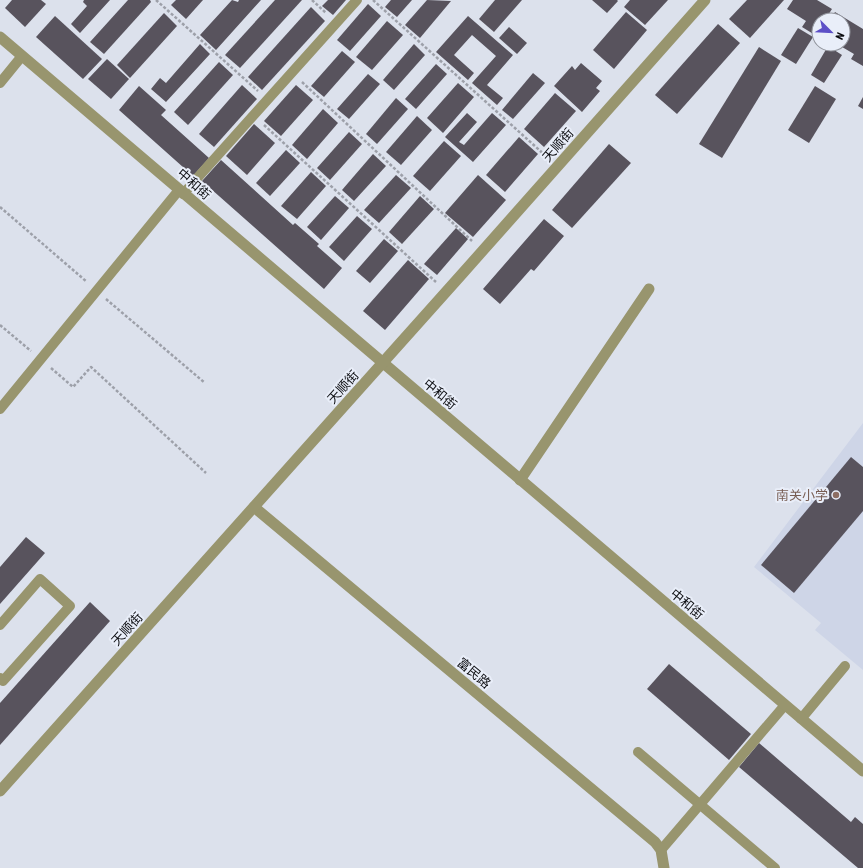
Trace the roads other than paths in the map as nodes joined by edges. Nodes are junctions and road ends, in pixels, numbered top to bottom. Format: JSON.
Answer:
{"nodes":[{"id":1,"x":357,"y":0,"type":"edge"},
{"id":2,"x":705,"y":0,"type":"edge"},
{"id":3,"x":0,"y":37,"type":"edge"},
{"id":4,"x":22,"y":56,"type":"junction"},
{"id":5,"x":0,"y":83,"type":"edge"},
{"id":6,"x":181,"y":192,"type":"junction"},
{"id":7,"x":649,"y":289,"type":"dead end"},
{"id":8,"x":382,"y":363,"type":"junction"},
{"id":9,"x":0,"y":409,"type":"edge"},
{"id":10,"x":520,"y":480,"type":"junction"},
{"id":11,"x":254,"y":507,"type":"junction"},
{"id":12,"x":0,"y":625,"type":"edge"},
{"id":13,"x":844,"y":666,"type":"dead end"},
{"id":14,"x":0,"y":678,"type":"edge"},
{"id":15,"x":785,"y":705,"type":"junction"},
{"id":16,"x":801,"y":719,"type":"junction"},
{"id":17,"x":638,"y":752,"type":"dead end"},
{"id":18,"x":863,"y":771,"type":"edge"},
{"id":19,"x":0,"y":791,"type":"edge"},
{"id":20,"x":701,"y":805,"type":"junction"},
{"id":21,"x":661,"y":850,"type":"junction"},
{"id":22,"x":664,"y":868,"type":"edge"},
{"id":23,"x":775,"y":868,"type":"edge"}],
"edges":[{"from":1,"to":6,"type":"lane"},
{"from":2,"to":8,"type":"street","name":"天顺街"},
{"from":3,"to":4,"type":"street","name":"中和街"},
{"from":4,"to":5,"type":"lane"},
{"from":4,"to":6,"type":"street","name":"中和街"},
{"from":6,"to":8,"type":"street","name":"中和街"},
{"from":6,"to":9,"type":"lane"},
{"from":7,"to":10,"type":"street"},
{"from":8,"to":10,"type":"street","name":"中和街"},
{"from":8,"to":11,"type":"street","name":"天顺街"},
{"from":10,"to":15,"type":"street","name":"中和街"},
{"from":11,"to":19,"type":"street","name":"天顺街"},
{"from":11,"to":21,"type":"street","name":"富民路"},
{"from":12,"to":14,"type":"lane"},
{"from":13,"to":16,"type":"lane"},
{"from":15,"to":16,"type":"street","name":"中和街"},
{"from":15,"to":20,"type":"lane"},
{"from":16,"to":18,"type":"street","name":"中和街"},
{"from":17,"to":20,"type":"lane"},
{"from":20,"to":21,"type":"lane"},
{"from":20,"to":23,"type":"lane"},
{"from":21,"to":22,"type":"street"}]}
